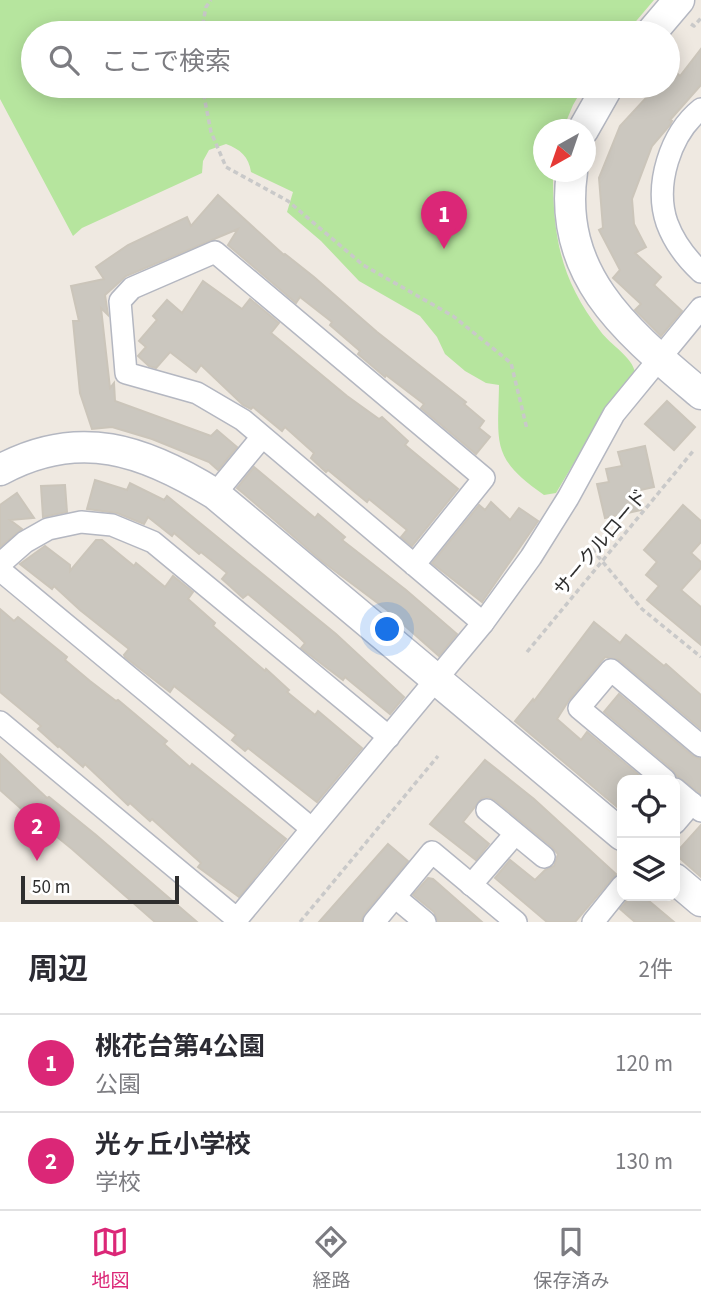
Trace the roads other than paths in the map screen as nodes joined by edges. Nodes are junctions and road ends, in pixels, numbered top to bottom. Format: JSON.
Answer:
{"nodes":[{"id":1,"x":679,"y":0,"type":"edge"},
{"id":2,"x":661,"y":21,"type":"edge"},
{"id":3,"x":601,"y":98,"type":"edge"},
{"id":4,"x":701,"y":108,"type":"edge"},
{"id":5,"x":589,"y":119,"type":"edge"},
{"id":6,"x":572,"y":182,"type":"edge"},
{"id":7,"x":701,"y":272,"type":"edge"},
{"id":8,"x":701,"y":308,"type":"edge"},
{"id":9,"x":659,"y":359,"type":"junction"},
{"id":10,"x":701,"y":394,"type":"edge"},
{"id":11,"x":262,"y":437,"type":"junction"},
{"id":12,"x":0,"y":470,"type":"edge"},
{"id":13,"x":215,"y":494,"type":"junction"},
{"id":14,"x":0,"y":564,"type":"edge"},
{"id":15,"x":414,"y":565,"type":"junction"},
{"id":16,"x":0,"y":570,"type":"edge"},
{"id":17,"x":483,"y":623,"type":"junction"},
{"id":18,"x":436,"y":678,"type":"junction"},
{"id":19,"x":0,"y":722,"type":"edge"},
{"id":20,"x":389,"y":737,"type":"junction"},
{"id":21,"x":701,"y":746,"type":"edge"},
{"id":22,"x":659,"y":775,"type":"edge"},
{"id":23,"x":680,"y":793,"type":"edge"},
{"id":24,"x":696,"y":807,"type":"edge"},
{"id":25,"x":487,"y":810,"type":"dead end"},
{"id":26,"x":680,"y":819,"type":"edge"},
{"id":27,"x":312,"y":828,"type":"junction"},
{"id":28,"x":617,"y":831,"type":"edge"},
{"id":29,"x":515,"y":834,"type":"junction"},
{"id":30,"x":544,"y":857,"type":"dead end"},
{"id":31,"x":680,"y":883,"type":"edge"},
{"id":32,"x":471,"y":885,"type":"junction"},
{"id":33,"x":617,"y":892,"type":"edge"},
{"id":34,"x":395,"y":897,"type":"junction"},
{"id":35,"x":701,"y":901,"type":"edge"},
{"id":36,"x":374,"y":922,"type":"edge"},
{"id":37,"x":425,"y":922,"type":"edge"},
{"id":38,"x":516,"y":922,"type":"edge"},
{"id":39,"x":593,"y":922,"type":"edge"}],
"edges":[{"from":1,"to":2,"type":"street"},
{"from":3,"to":5,"type":"street"},
{"from":4,"to":7,"type":"street"},
{"from":6,"to":9,"type":"street"},
{"from":8,"to":9,"type":"street"},
{"from":9,"to":10,"type":"street"},
{"from":9,"to":17,"type":"street"},
{"from":11,"to":13,"type":"street"},
{"from":11,"to":15,"type":"street"},
{"from":11,"to":15,"type":"street"},
{"from":12,"to":13,"type":"street"},
{"from":13,"to":18,"type":"street"},
{"from":14,"to":20,"type":"street"},
{"from":15,"to":17,"type":"street"},
{"from":16,"to":27,"type":"street"},
{"from":17,"to":18,"type":"street"},
{"from":18,"to":20,"type":"street"},
{"from":18,"to":28,"type":"street"},
{"from":19,"to":27,"type":"street"},
{"from":20,"to":27,"type":"street"},
{"from":21,"to":22,"type":"street"},
{"from":23,"to":24,"type":"street"},
{"from":24,"to":26,"type":"street"},
{"from":25,"to":29,"type":"street"},
{"from":29,"to":30,"type":"street"},
{"from":29,"to":32,"type":"street"},
{"from":31,"to":35,"type":"street"},
{"from":32,"to":34,"type":"street"},
{"from":32,"to":38,"type":"street"},
{"from":33,"to":39,"type":"street"},
{"from":34,"to":36,"type":"street"},
{"from":34,"to":37,"type":"street"}]}
